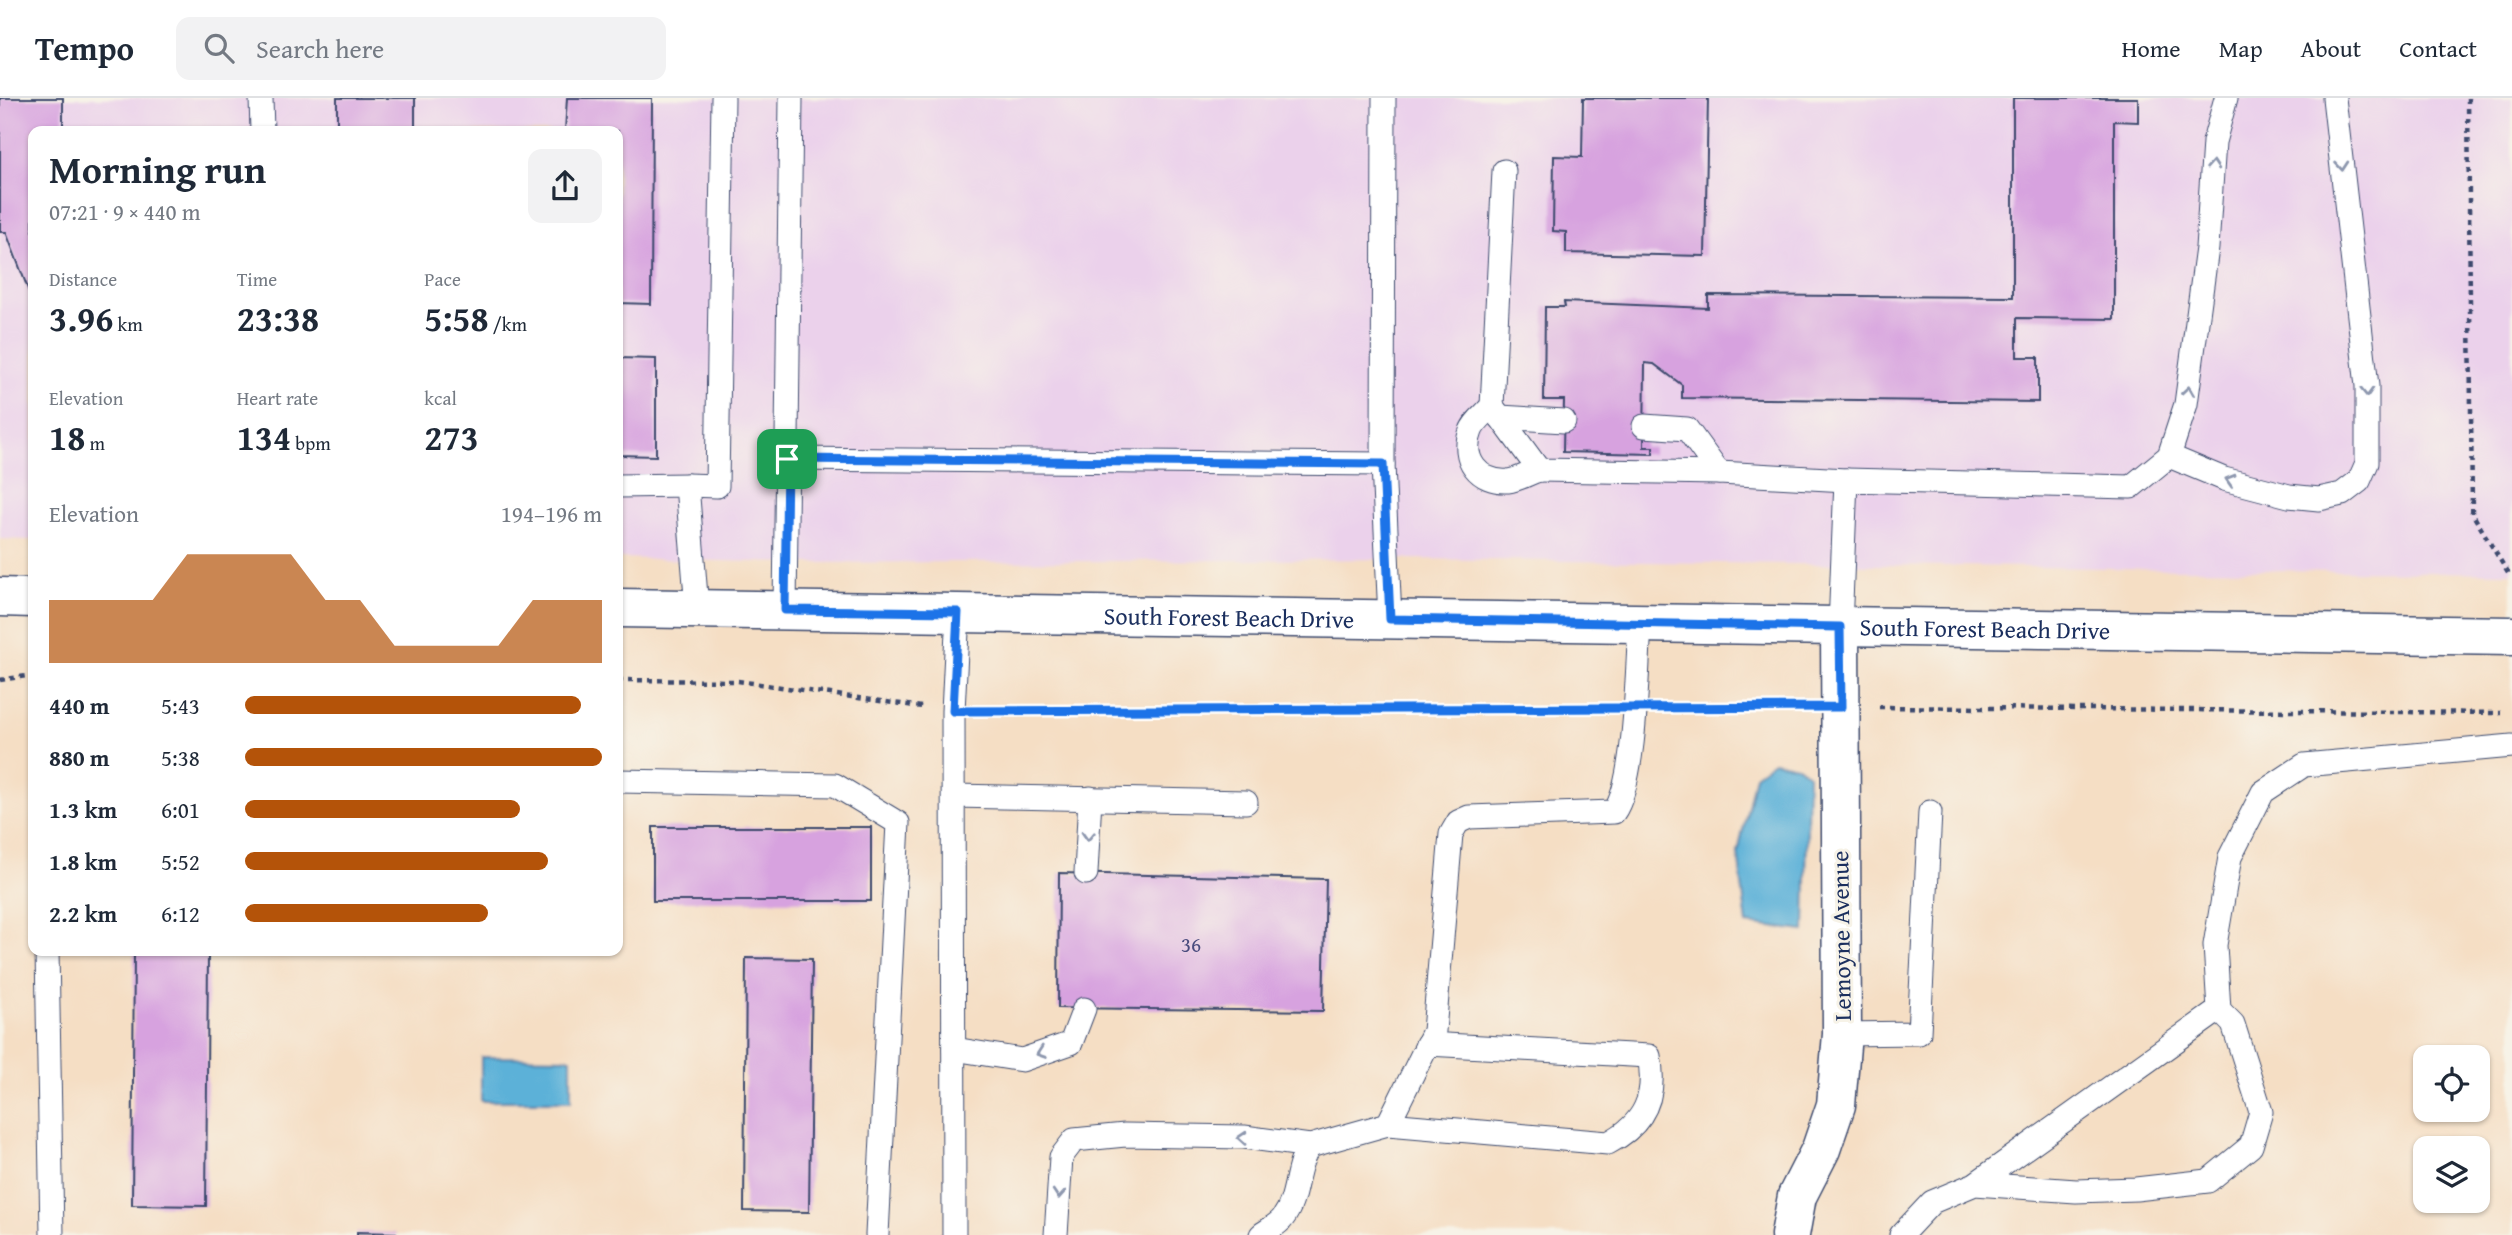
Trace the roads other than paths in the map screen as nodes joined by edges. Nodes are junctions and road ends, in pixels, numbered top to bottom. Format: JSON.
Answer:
{"nodes":[{"id":1,"x":261,"y":98,"type":"edge"},
{"id":2,"x":723,"y":98,"type":"edge"},
{"id":3,"x":790,"y":98,"type":"edge"},
{"id":4,"x":1384,"y":98,"type":"edge"},
{"id":5,"x":2227,"y":98,"type":"edge"},
{"id":6,"x":2334,"y":98,"type":"edge"},
{"id":7,"x":262,"y":126,"type":"edge"},
{"id":8,"x":1504,"y":171,"type":"dead end"},
{"id":9,"x":1496,"y":411,"type":"junction"},
{"id":10,"x":1564,"y":421,"type":"dead end"},
{"id":11,"x":1644,"y":426,"type":"dead end"},
{"id":12,"x":2169,"y":456,"type":"junction"},
{"id":13,"x":787,"y":459,"type":"junction"},
{"id":14,"x":1383,"y":464,"type":"junction"},
{"id":15,"x":1539,"y":470,"type":"junction"},
{"id":16,"x":1718,"y":473,"type":"junction"},
{"id":17,"x":1846,"y":480,"type":"junction"},
{"id":18,"x":687,"y":485,"type":"junction"},
{"id":19,"x":623,"y":486,"type":"edge"},
{"id":20,"x":0,"y":597,"type":"edge"},
{"id":21,"x":28,"y":598,"type":"edge"},
{"id":22,"x":623,"y":608,"type":"edge"},
{"id":23,"x":697,"y":609,"type":"junction"},
{"id":24,"x":785,"y":610,"type":"junction"},
{"id":25,"x":958,"y":612,"type":"junction"},
{"id":26,"x":1390,"y":619,"type":"junction"},
{"id":27,"x":1640,"y":625,"type":"junction"},
{"id":28,"x":1840,"y":627,"type":"junction"},
{"id":29,"x":2512,"y":636,"type":"edge"},
{"id":30,"x":2512,"y":746,"type":"edge"},
{"id":31,"x":623,"y":781,"type":"edge"},
{"id":32,"x":954,"y":796,"type":"junction"},
{"id":33,"x":1090,"y":798,"type":"junction"},
{"id":34,"x":1246,"y":802,"type":"dead end"},
{"id":35,"x":1930,"y":812,"type":"dead end"},
{"id":36,"x":1086,"y":873,"type":"dead end"},
{"id":37,"x":47,"y":956,"type":"edge"},
{"id":38,"x":1084,"y":1009,"type":"dead end"},
{"id":39,"x":2220,"y":1010,"type":"junction"},
{"id":40,"x":1842,"y":1034,"type":"junction"},
{"id":41,"x":1427,"y":1044,"type":"junction"},
{"id":42,"x":954,"y":1049,"type":"junction"},
{"id":43,"x":1388,"y":1124,"type":"junction"},
{"id":44,"x":1310,"y":1146,"type":"junction"},
{"id":45,"x":1975,"y":1184,"type":"junction"},
{"id":46,"x":52,"y":1235,"type":"edge"},
{"id":47,"x":877,"y":1235,"type":"edge"},
{"id":48,"x":954,"y":1235,"type":"edge"},
{"id":49,"x":1056,"y":1235,"type":"edge"},
{"id":50,"x":1261,"y":1235,"type":"edge"},
{"id":51,"x":1790,"y":1235,"type":"edge"},
{"id":52,"x":1901,"y":1235,"type":"edge"}],
"edges":[{"from":1,"to":7,"type":"lane"},
{"from":2,"to":18,"type":"lane"},
{"from":3,"to":13,"type":"lane"},
{"from":4,"to":14,"type":"lane"},
{"from":12,"to":5,"type":"lane","one_way":true},
{"from":6,"to":12,"type":"lane","one_way":true},
{"from":8,"to":9,"type":"lane"},
{"from":9,"to":10,"type":"lane"},
{"from":9,"to":15,"type":"lane"},
{"from":9,"to":15,"type":"lane"},
{"from":11,"to":16,"type":"lane"},
{"from":12,"to":17,"type":"lane"},
{"from":13,"to":14,"type":"lane"},
{"from":13,"to":24,"type":"lane"},
{"from":14,"to":26,"type":"lane"},
{"from":15,"to":16,"type":"lane"},
{"from":16,"to":17,"type":"lane"},
{"from":17,"to":28,"type":"lane"},
{"from":18,"to":19,"type":"lane"},
{"from":18,"to":23,"type":"lane"},
{"from":20,"to":21,"type":"street"},
{"from":22,"to":23,"type":"street","name":"South Forest Beach Drive"},
{"from":23,"to":24,"type":"street","name":"South Forest Beach Drive"},
{"from":24,"to":25,"type":"street","name":"South Forest Beach Drive"},
{"from":25,"to":26,"type":"street","name":"South Forest Beach Drive"},
{"from":25,"to":32,"type":"lane"},
{"from":26,"to":27,"type":"street","name":"South Forest Beach Drive"},
{"from":27,"to":28,"type":"street","name":"South Forest Beach Drive"},
{"from":27,"to":41,"type":"lane"},
{"from":28,"to":29,"type":"street","name":"South Forest Beach Drive"},
{"from":28,"to":40,"type":"street","name":"Lemoyne Avenue"},
{"from":30,"to":39,"type":"lane"},
{"from":31,"to":47,"type":"lane"},
{"from":32,"to":33,"type":"lane"},
{"from":32,"to":42,"type":"lane"},
{"from":33,"to":34,"type":"lane"},
{"from":33,"to":36,"type":"lane","one_way":true},
{"from":35,"to":40,"type":"lane"},
{"from":37,"to":46,"type":"lane"},
{"from":38,"to":42,"type":"lane","one_way":true},
{"from":39,"to":45,"type":"lane"},
{"from":39,"to":45,"type":"lane"},
{"from":40,"to":51,"type":"street","name":"Lemoyne Avenue"},
{"from":41,"to":43,"type":"lane"},
{"from":41,"to":43,"type":"lane"},
{"from":42,"to":48,"type":"lane"},
{"from":43,"to":44,"type":"lane"},
{"from":44,"to":49,"type":"lane","one_way":true},
{"from":44,"to":50,"type":"lane"},
{"from":45,"to":52,"type":"lane"}]}
